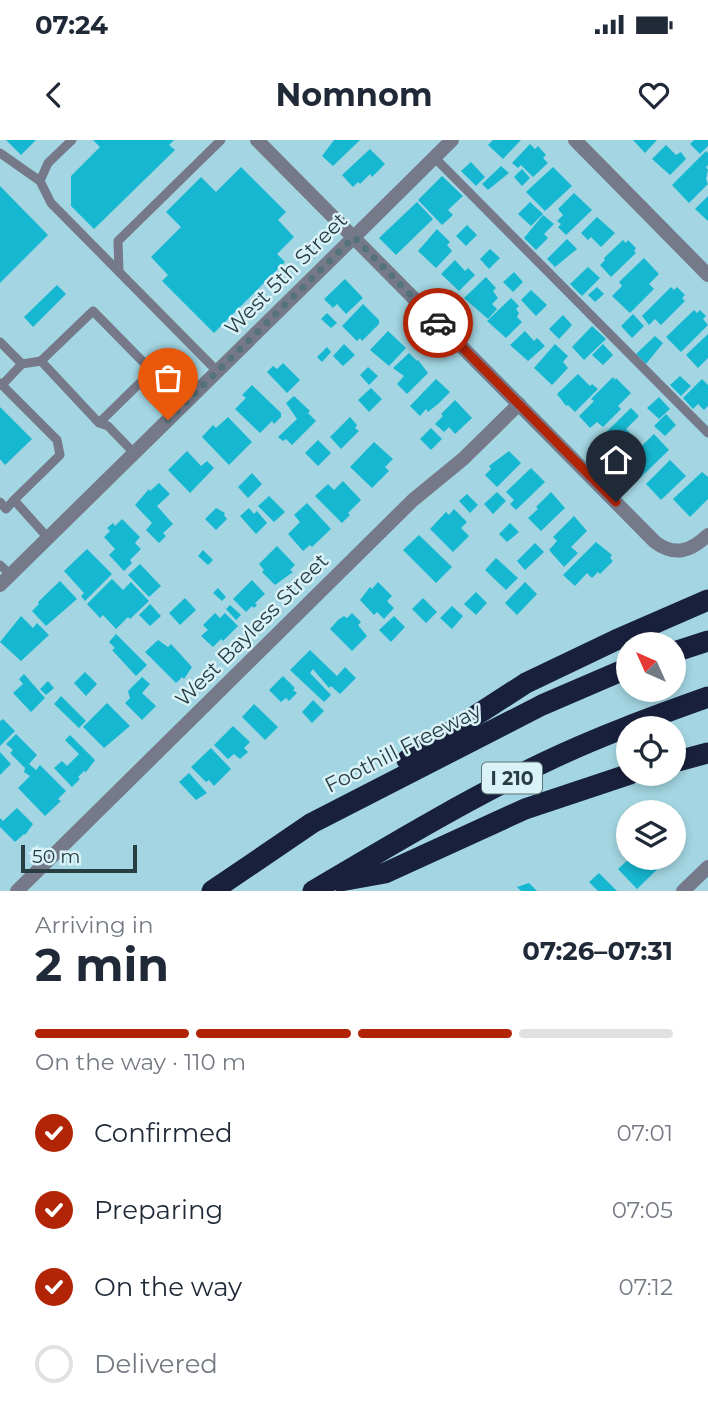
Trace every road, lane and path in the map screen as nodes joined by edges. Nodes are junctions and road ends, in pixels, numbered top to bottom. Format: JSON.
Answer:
{"nodes":[{"id":1,"x":72,"y":140,"type":"edge"},
{"id":2,"x":221,"y":140,"type":"edge"},
{"id":3,"x":257,"y":140,"type":"edge"},
{"id":4,"x":452,"y":140,"type":"edge"},
{"id":5,"x":575,"y":140,"type":"edge"},
{"id":6,"x":0,"y":153,"type":"edge"},
{"id":7,"x":435,"y":157,"type":"junction"},
{"id":8,"x":40,"y":181,"type":"junction"},
{"id":9,"x":354,"y":237,"type":"junction"},
{"id":10,"x":119,"y":271,"type":"junction"},
{"id":11,"x":708,"y":275,"type":"edge"},
{"id":12,"x":0,"y":342,"type":"edge"},
{"id":13,"x":41,"y":361,"type":"junction"},
{"id":14,"x":22,"y":364,"type":"junction"},
{"id":15,"x":218,"y":371,"type":"junction"},
{"id":16,"x":1,"y":384,"type":"edge"},
{"id":17,"x":519,"y":404,"type":"junction"},
{"id":18,"x":99,"y":423,"type":"junction"},
{"id":19,"x":708,"y":433,"type":"edge"},
{"id":20,"x":134,"y":453,"type":"junction"},
{"id":21,"x":14,"y":500,"type":"junction"},
{"id":22,"x":0,"y":502,"type":"edge"},
{"id":23,"x":708,"y":535,"type":"edge"},
{"id":24,"x":48,"y":538,"type":"junction"},
{"id":25,"x":4,"y":575,"type":"edge"},
{"id":26,"x":708,"y":600,"type":"edge"},
{"id":27,"x":708,"y":641,"type":"edge"},
{"id":28,"x":686,"y":648,"type":"edge"},
{"id":29,"x":616,"y":673,"type":"edge"},
{"id":30,"x":708,"y":697,"type":"edge"},
{"id":31,"x":708,"y":754,"type":"edge"},
{"id":32,"x":686,"y":759,"type":"edge"},
{"id":33,"x":616,"y":779,"type":"edge"},
{"id":34,"x":312,"y":823,"type":"junction"},
{"id":35,"x":708,"y":867,"type":"edge"},
{"id":36,"x":321,"y":887,"type":"edge"},
{"id":37,"x":18,"y":891,"type":"edge"},
{"id":38,"x":212,"y":891,"type":"edge"},
{"id":39,"x":683,"y":891,"type":"edge"}],
"edges":[{"from":1,"to":8,"type":"lane"},
{"from":2,"to":10,"type":"lane"},
{"from":3,"to":9,"type":"street"},
{"from":4,"to":7,"type":"street","name":"West 5th Street"},
{"from":5,"to":11,"type":"street"},
{"from":6,"to":8,"type":"lane"},
{"from":7,"to":9,"type":"street","name":"West 5th Street"},
{"from":7,"to":19,"type":"lane"},
{"from":8,"to":10,"type":"lane"},
{"from":9,"to":15,"type":"street","name":"West 5th Street"},
{"from":9,"to":17,"type":"street"},
{"from":10,"to":15,"type":"lane"},
{"from":12,"to":14,"type":"lane"},
{"from":13,"to":14,"type":"lane"},
{"from":13,"to":18,"type":"lane"},
{"from":13,"to":18,"type":"lane"},
{"from":14,"to":16,"type":"lane"},
{"from":15,"to":20,"type":"street","name":"West 5th Street"},
{"from":16,"to":21,"type":"lane"},
{"from":17,"to":23,"type":"street"},
{"from":17,"to":37,"type":"street","name":"West Bayless Street"},
{"from":18,"to":20,"type":"lane"},
{"from":20,"to":24,"type":"street","name":"West 5th Street"},
{"from":21,"to":22,"type":"lane"},
{"from":21,"to":24,"type":"lane"},
{"from":24,"to":25,"type":"street","name":"West 5th Street"},
{"from":26,"to":34,"type":"highway"},
{"from":27,"to":28,"type":"highway"},
{"from":29,"to":34,"type":"highway","name":"Foothill Freeway","number":"I 210"},
{"from":30,"to":36,"type":"highway","number":"I 210"},
{"from":31,"to":32,"type":"highway"},
{"from":33,"to":36,"type":"highway"},
{"from":34,"to":38,"type":"highway","name":"Foothill Freeway","number":"I 210"},
{"from":35,"to":39,"type":"street"}]}
